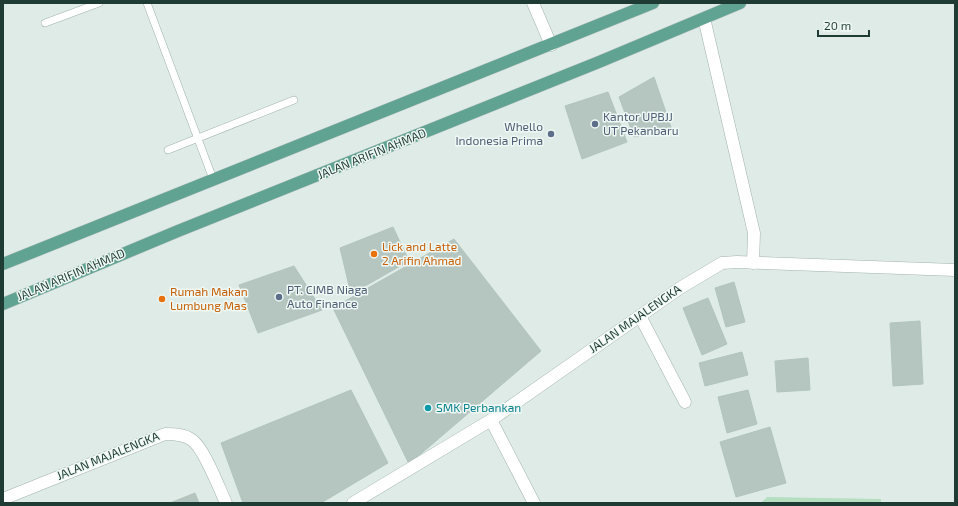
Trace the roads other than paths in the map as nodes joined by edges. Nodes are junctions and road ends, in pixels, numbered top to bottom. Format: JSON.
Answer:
{"nodes":[{"id":1,"x":99,"y":3,"type":"edge"},
{"id":2,"x":147,"y":3,"type":"edge"},
{"id":3,"x":533,"y":3,"type":"edge"},
{"id":4,"x":653,"y":3,"type":"edge"},
{"id":5,"x":740,"y":3,"type":"edge"},
{"id":6,"x":704,"y":18,"type":"junction"},
{"id":7,"x":45,"y":24,"type":"dead end"},
{"id":8,"x":551,"y":45,"type":"junction"},
{"id":9,"x":294,"y":100,"type":"dead end"},
{"id":10,"x":198,"y":138,"type":"junction"},
{"id":11,"x":168,"y":150,"type":"dead end"},
{"id":12,"x":213,"y":179,"type":"junction"},
{"id":13,"x":754,"y":263,"type":"junction"},
{"id":14,"x":3,"y":264,"type":"edge"},
{"id":15,"x":955,"y":270,"type":"edge"},
{"id":16,"x":3,"y":304,"type":"edge"},
{"id":17,"x":640,"y":316,"type":"junction"},
{"id":18,"x":685,"y":402,"type":"dead end"},
{"id":19,"x":491,"y":420,"type":"junction"},
{"id":20,"x":3,"y":499,"type":"edge"},
{"id":21,"x":358,"y":502,"type":"edge"},
{"id":22,"x":226,"y":503,"type":"edge"},
{"id":23,"x":534,"y":503,"type":"edge"}],
"edges":[{"from":1,"to":7,"type":"lane"},
{"from":2,"to":10,"type":"lane"},
{"from":3,"to":8,"type":"street"},
{"from":4,"to":8,"type":"main road"},
{"from":5,"to":6,"type":"main road","name":"JALAN ARIFIN AHMAD"},
{"from":6,"to":13,"type":"street"},
{"from":6,"to":16,"type":"main road","name":"JALAN ARIFIN AHMAD"},
{"from":8,"to":12,"type":"main road"},
{"from":9,"to":10,"type":"lane"},
{"from":10,"to":11,"type":"lane"},
{"from":10,"to":12,"type":"lane"},
{"from":12,"to":14,"type":"main road"},
{"from":13,"to":15,"type":"street","name":"JALAN MAJALENGKA"},
{"from":13,"to":17,"type":"street","name":"JALAN MAJALENGKA"},
{"from":17,"to":18,"type":"street"},
{"from":17,"to":19,"type":"street","name":"JALAN MAJALENGKA"},
{"from":19,"to":21,"type":"street","name":"JALAN MAJALENGKA"},
{"from":19,"to":23,"type":"street"},
{"from":20,"to":22,"type":"street","name":"JALAN MAJALENGKA"}]}
